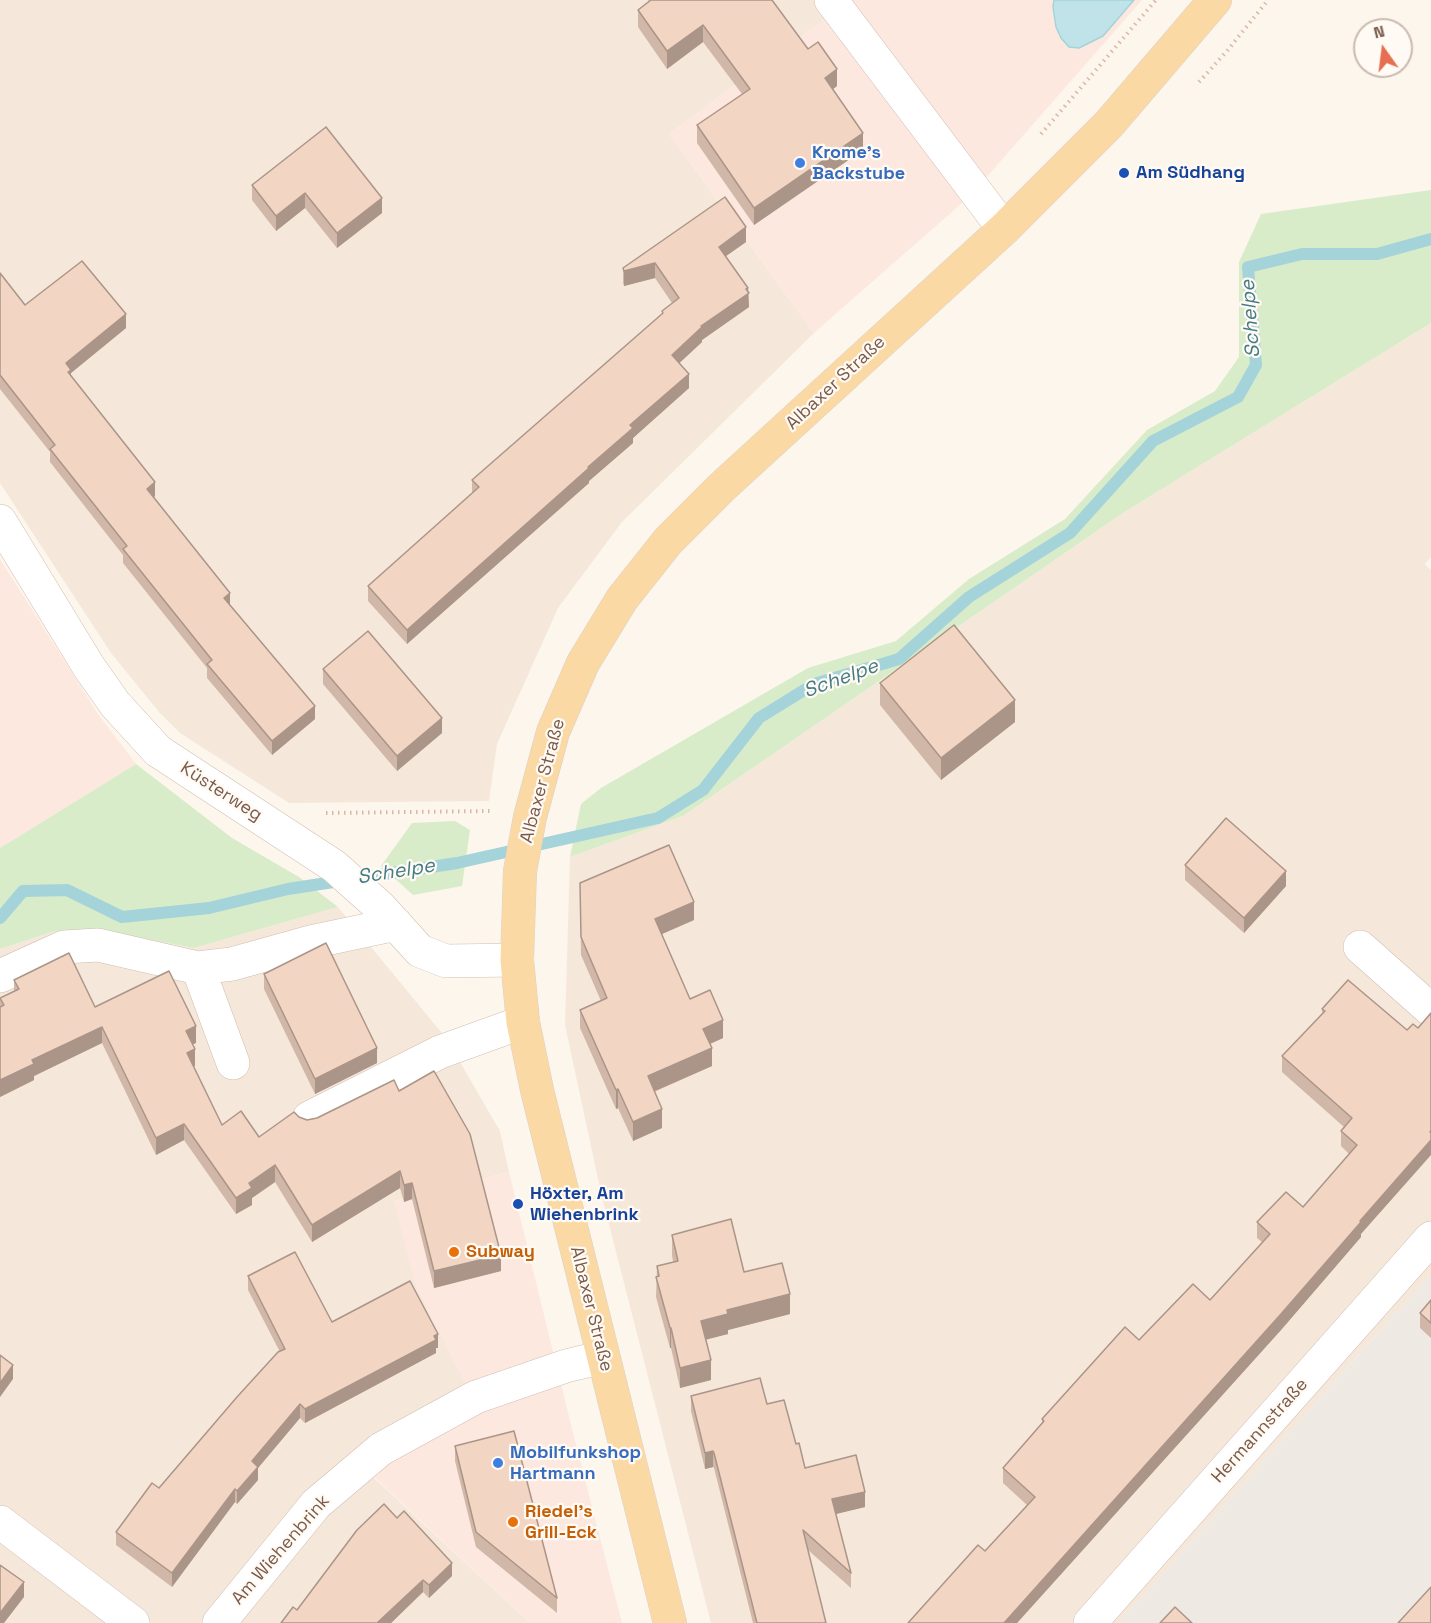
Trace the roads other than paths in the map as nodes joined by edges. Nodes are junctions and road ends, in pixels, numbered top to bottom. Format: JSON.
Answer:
{"nodes":[{"id":1,"x":831,"y":0,"type":"edge"},
{"id":2,"x":1215,"y":0,"type":"edge"},
{"id":3,"x":1004,"y":229,"type":"junction"},
{"id":4,"x":0,"y":521,"type":"edge"},
{"id":5,"x":388,"y":915,"type":"junction"},
{"id":6,"x":1360,"y":947,"type":"dead end"},
{"id":7,"x":517,"y":960,"type":"junction"},
{"id":8,"x":198,"y":968,"type":"junction"},
{"id":9,"x":0,"y":976,"type":"edge"},
{"id":10,"x":1431,"y":1010,"type":"edge"},
{"id":11,"x":523,"y":1022,"type":"junction"},
{"id":12,"x":233,"y":1063,"type":"dead end"},
{"id":13,"x":309,"y":1118,"type":"edge"},
{"id":14,"x":1431,"y":1238,"type":"edge"},
{"id":15,"x":603,"y":1357,"type":"junction"},
{"id":16,"x":0,"y":1522,"type":"edge"},
{"id":17,"x":133,"y":1623,"type":"edge"},
{"id":18,"x":219,"y":1623,"type":"edge"},
{"id":19,"x":670,"y":1623,"type":"edge"},
{"id":20,"x":1090,"y":1623,"type":"edge"}],
"edges":[{"from":1,"to":3,"type":"street"},
{"from":2,"to":3,"type":"main road","name":"Albaxer Straße"},
{"from":3,"to":7,"type":"main road","name":"Albaxer Straße"},
{"from":4,"to":5,"type":"street","name":"Küsterweg"},
{"from":5,"to":7,"type":"street","name":"Küsterweg"},
{"from":5,"to":8,"type":"street"},
{"from":6,"to":10,"type":"street"},
{"from":7,"to":11,"type":"main road","name":"Albaxer Straße"},
{"from":8,"to":9,"type":"street"},
{"from":8,"to":12,"type":"street"},
{"from":11,"to":13,"type":"street"},
{"from":11,"to":15,"type":"main road","name":"Albaxer Straße"},
{"from":14,"to":20,"type":"street","name":"Hermannstraße"},
{"from":15,"to":18,"type":"street","name":"Am Wiehenbrink"},
{"from":15,"to":19,"type":"main road","name":"Albaxer Straße"},
{"from":16,"to":17,"type":"street"}]}
